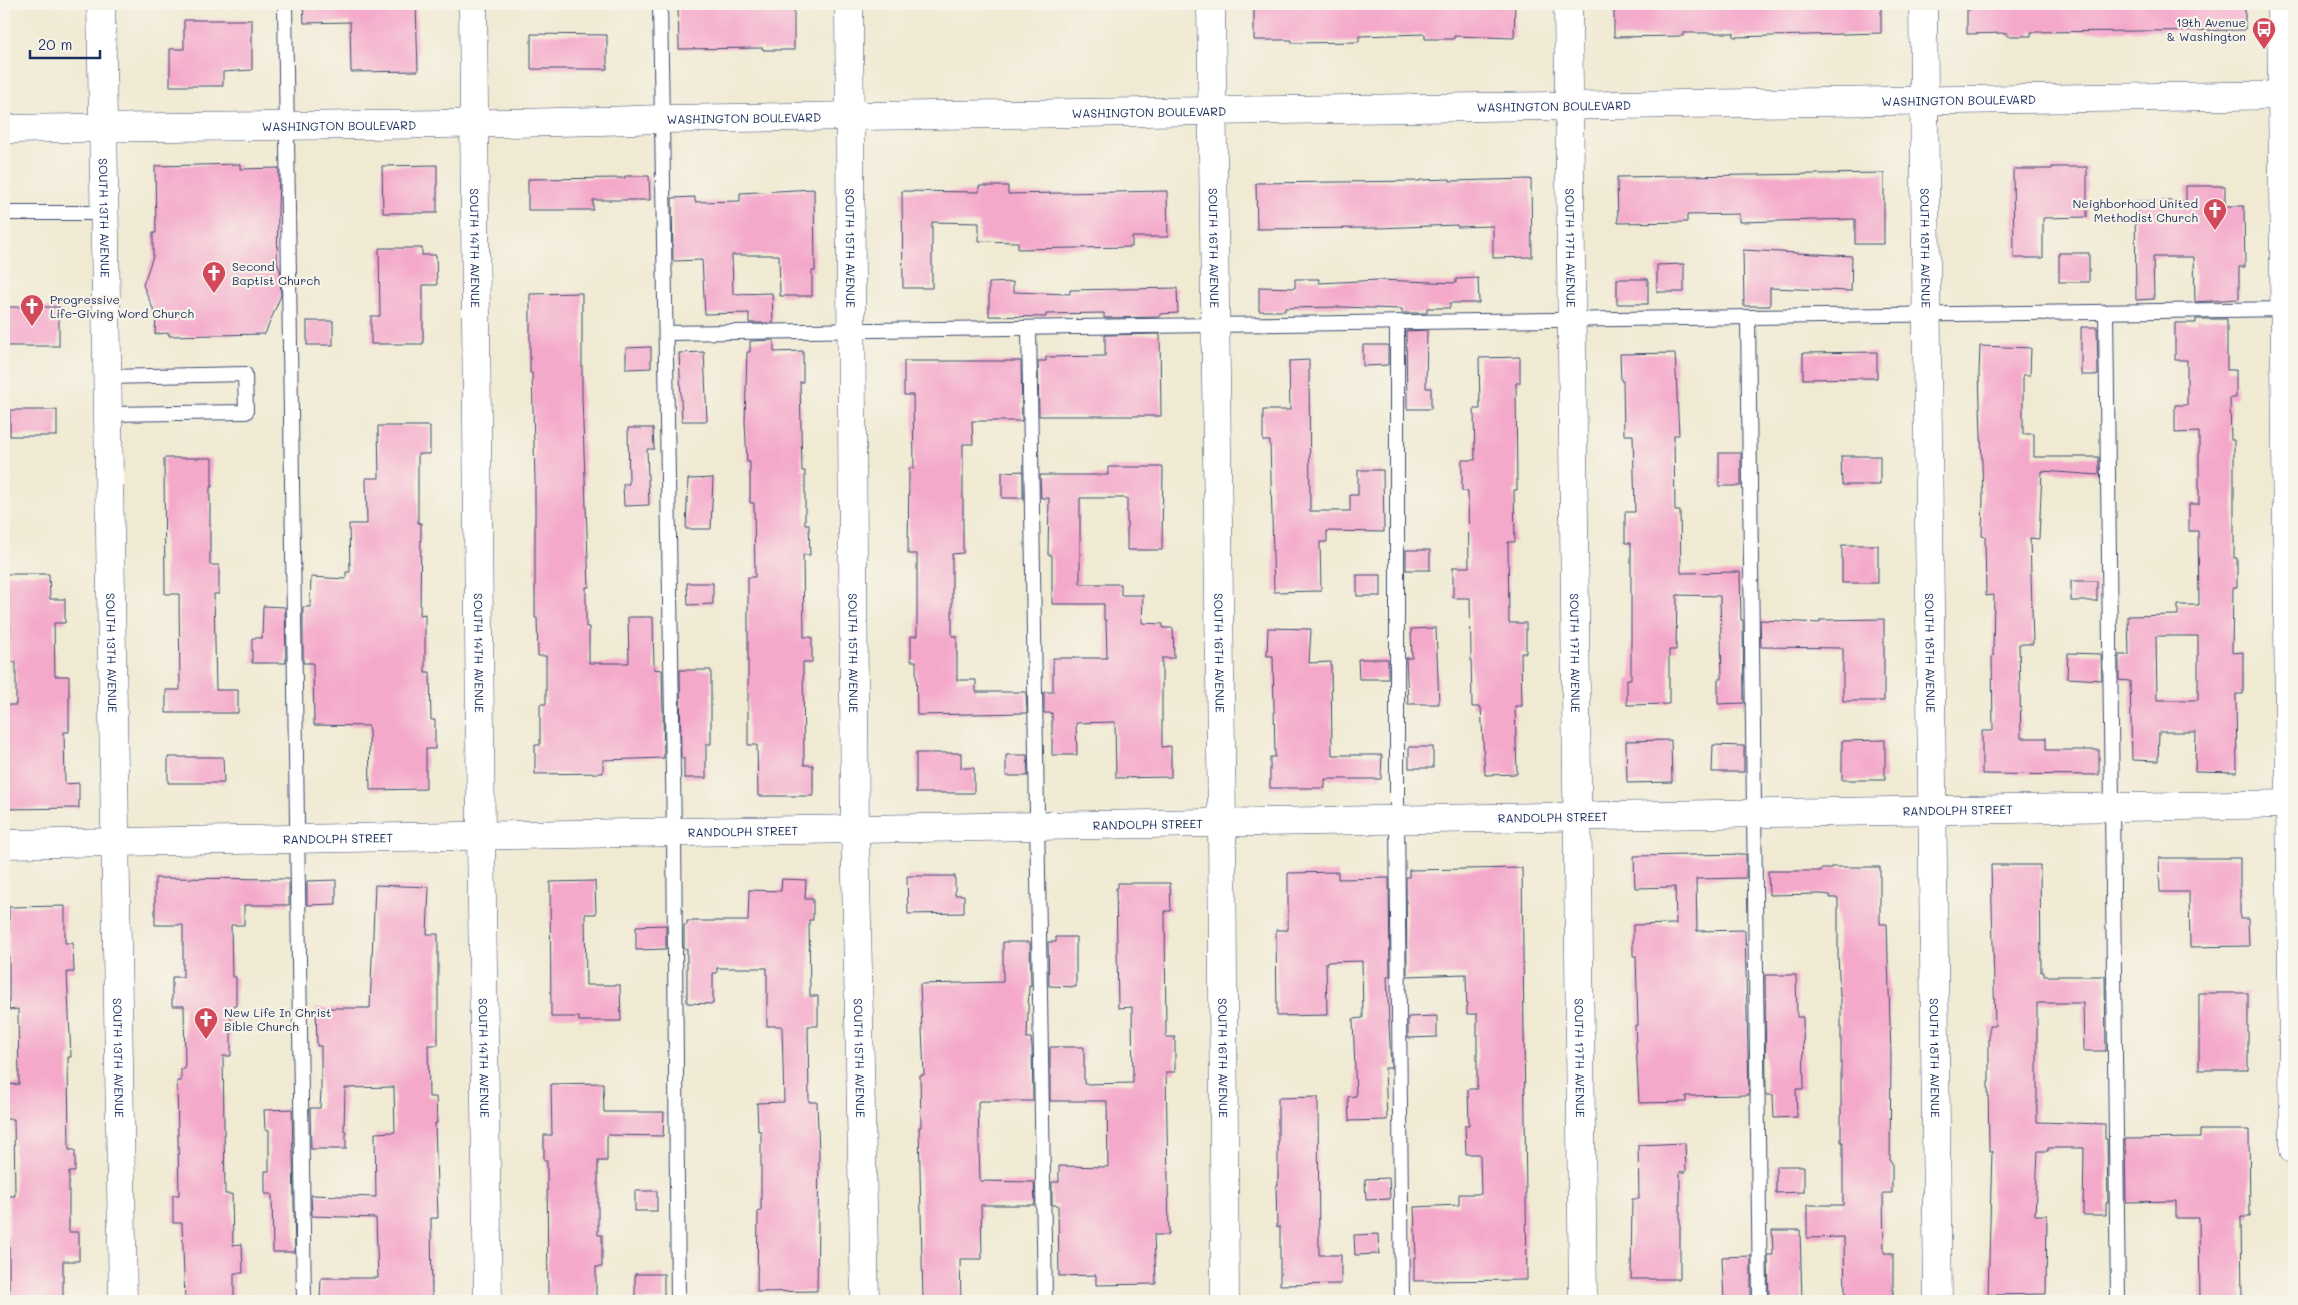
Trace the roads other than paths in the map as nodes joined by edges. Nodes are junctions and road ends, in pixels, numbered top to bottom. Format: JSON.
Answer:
{"nodes":[{"id":1,"x":101,"y":4,"type":"edge"},
{"id":2,"x":285,"y":4,"type":"edge"},
{"id":3,"x":474,"y":4,"type":"edge"},
{"id":4,"x":660,"y":4,"type":"edge"},
{"id":5,"x":850,"y":4,"type":"edge"},
{"id":6,"x":1211,"y":4,"type":"edge"},
{"id":7,"x":1568,"y":4,"type":"edge"},
{"id":8,"x":1923,"y":4,"type":"edge"},
{"id":9,"x":2281,"y":4,"type":"edge"},
{"id":10,"x":2288,"y":95,"type":"edge"},
{"id":11,"x":1924,"y":101,"type":"junction"},
{"id":12,"x":1570,"y":106,"type":"junction"},
{"id":13,"x":1212,"y":111,"type":"junction"},
{"id":14,"x":851,"y":116,"type":"junction"},
{"id":15,"x":662,"y":119,"type":"junction"},
{"id":16,"x":287,"y":124,"type":"junction"},
{"id":17,"x":476,"y":125,"type":"junction"},
{"id":18,"x":103,"y":127,"type":"junction"},
{"id":19,"x":4,"y":129,"type":"edge"},
{"id":20,"x":4,"y":213,"type":"edge"},
{"id":21,"x":105,"y":213,"type":"junction"},
{"id":22,"x":2290,"y":309,"type":"edge"},
{"id":23,"x":2106,"y":312,"type":"junction"},
{"id":24,"x":1926,"y":314,"type":"junction"},
{"id":25,"x":1748,"y":317,"type":"junction"},
{"id":26,"x":1572,"y":320,"type":"junction"},
{"id":27,"x":1397,"y":322,"type":"junction"},
{"id":28,"x":1215,"y":325,"type":"junction"},
{"id":29,"x":1029,"y":328,"type":"junction"},
{"id":30,"x":852,"y":331,"type":"junction"},
{"id":31,"x":666,"y":333,"type":"junction"},
{"id":32,"x":107,"y":377,"type":"junction"},
{"id":33,"x":108,"y":414,"type":"junction"},
{"id":34,"x":2291,"y":804,"type":"junction"},
{"id":35,"x":2112,"y":807,"type":"junction"},
{"id":36,"x":1931,"y":811,"type":"junction"},
{"id":37,"x":1755,"y":813,"type":"junction"},
{"id":38,"x":1577,"y":817,"type":"junction"},
{"id":39,"x":1397,"y":820,"type":"junction"},
{"id":40,"x":1222,"y":823,"type":"junction"},
{"id":41,"x":1038,"y":826,"type":"junction"},
{"id":42,"x":855,"y":829,"type":"junction"},
{"id":43,"x":674,"y":832,"type":"junction"},
{"id":44,"x":481,"y":836,"type":"junction"},
{"id":45,"x":297,"y":839,"type":"junction"},
{"id":46,"x":115,"y":842,"type":"junction"},
{"id":47,"x":4,"y":844,"type":"edge"},
{"id":48,"x":2294,"y":1150,"type":"edge"},
{"id":49,"x":123,"y":1301,"type":"edge"},
{"id":50,"x":304,"y":1301,"type":"edge"},
{"id":51,"x":488,"y":1301,"type":"edge"},
{"id":52,"x":678,"y":1301,"type":"edge"},
{"id":53,"x":865,"y":1301,"type":"edge"},
{"id":54,"x":1045,"y":1301,"type":"edge"},
{"id":55,"x":1224,"y":1301,"type":"edge"},
{"id":56,"x":1402,"y":1301,"type":"edge"},
{"id":57,"x":1583,"y":1301,"type":"edge"},
{"id":58,"x":1760,"y":1301,"type":"edge"},
{"id":59,"x":1938,"y":1301,"type":"edge"},
{"id":60,"x":2118,"y":1301,"type":"edge"}],
"edges":[{"from":1,"to":18,"type":"street","name":"SOUTH 13TH AVENUE"},
{"from":2,"to":16,"type":"lane"},
{"from":3,"to":17,"type":"street","name":"SOUTH 14TH AVENUE"},
{"from":4,"to":15,"type":"lane"},
{"from":5,"to":14,"type":"street","name":"SOUTH 15TH AVENUE"},
{"from":6,"to":13,"type":"street","name":"SOUTH 16TH AVENUE"},
{"from":7,"to":12,"type":"street","name":"SOUTH 17TH AVENUE"},
{"from":8,"to":11,"type":"street","name":"SOUTH 18TH AVENUE"},
{"from":9,"to":10,"type":"street"},
{"from":10,"to":11,"type":"street","name":"WASHINGTON BOULEVARD"},
{"from":10,"to":22,"type":"street"},
{"from":11,"to":12,"type":"street","name":"WASHINGTON BOULEVARD"},
{"from":11,"to":24,"type":"street","name":"SOUTH 18TH AVENUE"},
{"from":12,"to":13,"type":"street","name":"WASHINGTON BOULEVARD"},
{"from":12,"to":26,"type":"street","name":"SOUTH 17TH AVENUE"},
{"from":13,"to":14,"type":"street","name":"WASHINGTON BOULEVARD"},
{"from":13,"to":28,"type":"street","name":"SOUTH 16TH AVENUE"},
{"from":14,"to":15,"type":"street","name":"WASHINGTON BOULEVARD"},
{"from":14,"to":30,"type":"street","name":"SOUTH 15TH AVENUE"},
{"from":15,"to":17,"type":"street","name":"WASHINGTON BOULEVARD"},
{"from":15,"to":31,"type":"lane"},
{"from":16,"to":17,"type":"street","name":"WASHINGTON BOULEVARD"},
{"from":16,"to":18,"type":"street","name":"WASHINGTON BOULEVARD"},
{"from":16,"to":45,"type":"lane"},
{"from":17,"to":44,"type":"street","name":"SOUTH 14TH AVENUE"},
{"from":18,"to":19,"type":"street","name":"WASHINGTON BOULEVARD"},
{"from":18,"to":21,"type":"street","name":"SOUTH 13TH AVENUE"},
{"from":20,"to":21,"type":"lane"},
{"from":21,"to":32,"type":"street","name":"SOUTH 13TH AVENUE"},
{"from":22,"to":23,"type":"lane"},
{"from":22,"to":34,"type":"street"},
{"from":23,"to":24,"type":"lane"},
{"from":23,"to":35,"type":"lane"},
{"from":24,"to":25,"type":"lane"},
{"from":24,"to":36,"type":"street","name":"SOUTH 18TH AVENUE"},
{"from":25,"to":26,"type":"lane"},
{"from":25,"to":37,"type":"lane"},
{"from":26,"to":27,"type":"lane"},
{"from":26,"to":38,"type":"street","name":"SOUTH 17TH AVENUE"},
{"from":27,"to":28,"type":"lane"},
{"from":27,"to":39,"type":"lane"},
{"from":28,"to":29,"type":"lane"},
{"from":28,"to":40,"type":"street","name":"SOUTH 16TH AVENUE"},
{"from":29,"to":30,"type":"lane"},
{"from":29,"to":41,"type":"lane"},
{"from":30,"to":31,"type":"lane"},
{"from":30,"to":42,"type":"street","name":"SOUTH 15TH AVENUE"},
{"from":31,"to":43,"type":"lane"},
{"from":32,"to":33,"type":"street","name":"SOUTH 13TH AVENUE"},
{"from":32,"to":33,"type":"lane"},
{"from":33,"to":46,"type":"street","name":"SOUTH 13TH AVENUE"},
{"from":34,"to":35,"type":"street","name":"RANDOLPH STREET"},
{"from":34,"to":48,"type":"street"},
{"from":35,"to":36,"type":"street","name":"RANDOLPH STREET"},
{"from":35,"to":60,"type":"lane"},
{"from":36,"to":37,"type":"street","name":"RANDOLPH STREET"},
{"from":36,"to":59,"type":"street","name":"SOUTH 18TH AVENUE"},
{"from":37,"to":38,"type":"street","name":"RANDOLPH STREET"},
{"from":37,"to":58,"type":"lane"},
{"from":38,"to":39,"type":"street","name":"RANDOLPH STREET"},
{"from":38,"to":57,"type":"street","name":"SOUTH 17TH AVENUE"},
{"from":39,"to":40,"type":"street","name":"RANDOLPH STREET"},
{"from":39,"to":56,"type":"lane"},
{"from":40,"to":41,"type":"street","name":"RANDOLPH STREET"},
{"from":40,"to":55,"type":"street","name":"SOUTH 16TH AVENUE"},
{"from":41,"to":42,"type":"street","name":"RANDOLPH STREET"},
{"from":41,"to":54,"type":"lane"},
{"from":42,"to":43,"type":"street","name":"RANDOLPH STREET"},
{"from":42,"to":53,"type":"street","name":"SOUTH 15TH AVENUE"},
{"from":43,"to":44,"type":"street","name":"RANDOLPH STREET"},
{"from":43,"to":52,"type":"lane"},
{"from":44,"to":45,"type":"street","name":"RANDOLPH STREET"},
{"from":44,"to":51,"type":"street","name":"SOUTH 14TH AVENUE"},
{"from":45,"to":46,"type":"street","name":"RANDOLPH STREET"},
{"from":45,"to":50,"type":"lane"},
{"from":46,"to":47,"type":"street","name":"RANDOLPH STREET"},
{"from":46,"to":49,"type":"street","name":"SOUTH 13TH AVENUE"}]}
